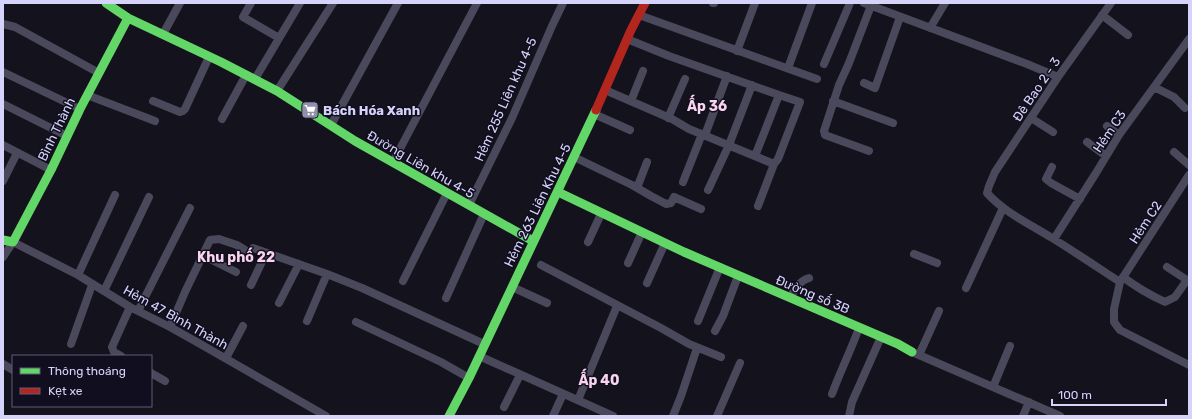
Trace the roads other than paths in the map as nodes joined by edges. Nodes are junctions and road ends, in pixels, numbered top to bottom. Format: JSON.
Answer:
{"nodes":[{"id":1,"x":106,"y":3,"type":"edge"},
{"id":2,"x":180,"y":3,"type":"edge"},
{"id":3,"x":251,"y":3,"type":"edge"},
{"id":4,"x":300,"y":3,"type":"edge"},
{"id":5,"x":333,"y":3,"type":"edge"},
{"id":6,"x":398,"y":3,"type":"edge"},
{"id":7,"x":477,"y":3,"type":"edge"},
{"id":8,"x":563,"y":3,"type":"edge"},
{"id":9,"x":645,"y":3,"type":"edge"},
{"id":10,"x":755,"y":3,"type":"edge"},
{"id":11,"x":812,"y":3,"type":"edge"},
{"id":12,"x":850,"y":3,"type":"edge"},
{"id":13,"x":945,"y":3,"type":"edge"},
{"id":14,"x":1111,"y":3,"type":"edge"},
{"id":15,"x":869,"y":4,"type":"edge"},
{"id":16,"x":639,"y":15,"type":"junction"},
{"id":17,"x":1102,"y":15,"type":"junction"},
{"id":18,"x":900,"y":17,"type":"junction"},
{"id":19,"x":128,"y":18,"type":"junction"},
{"id":20,"x":3,"y":24,"type":"edge"},
{"id":21,"x":930,"y":28,"type":"junction"},
{"id":22,"x":163,"y":34,"type":"junction"},
{"id":23,"x":1128,"y":35,"type":"dead end"},
{"id":24,"x":279,"y":38,"type":"junction"},
{"id":25,"x":627,"y":39,"type":"junction"},
{"id":26,"x":1189,"y":39,"type":"edge"},
{"id":27,"x":737,"y":51,"type":"junction"},
{"id":28,"x":209,"y":56,"type":"junction"},
{"id":29,"x":824,"y":64,"type":"dead end"},
{"id":30,"x":788,"y":68,"type":"junction"},
{"id":31,"x":643,"y":71,"type":"dead end"},
{"id":32,"x":3,"y":72,"type":"edge"},
{"id":33,"x":99,"y":73,"type":"junction"},
{"id":34,"x":246,"y":75,"type":"junction"},
{"id":35,"x":726,"y":76,"type":"junction"},
{"id":36,"x":1058,"y":77,"type":"junction"},
{"id":37,"x":255,"y":79,"type":"junction"},
{"id":38,"x":685,"y":79,"type":"dead end"},
{"id":39,"x":817,"y":79,"type":"dead end"},
{"id":40,"x":864,"y":83,"type":"dead end"},
{"id":41,"x":752,"y":85,"type":"junction"},
{"id":42,"x":1154,"y":87,"type":"junction"},
{"id":43,"x":605,"y":90,"type":"junction"},
{"id":44,"x":277,"y":91,"type":"junction"},
{"id":45,"x":87,"y":95,"type":"junction"},
{"id":46,"x":778,"y":96,"type":"junction"},
{"id":47,"x":153,"y":101,"type":"dead end"},
{"id":48,"x":631,"y":101,"type":"junction"},
{"id":49,"x":833,"y":101,"type":"junction"},
{"id":50,"x":3,"y":104,"type":"edge"},
{"id":51,"x":1185,"y":108,"type":"dead end"},
{"id":52,"x":80,"y":109,"type":"junction"},
{"id":53,"x":594,"y":114,"type":"junction"},
{"id":54,"x":668,"y":118,"type":"junction"},
{"id":55,"x":1031,"y":118,"type":"junction"},
{"id":56,"x":222,"y":119,"type":"dead end"},
{"id":57,"x":155,"y":122,"type":"dead end"},
{"id":58,"x":893,"y":123,"type":"dead end"},
{"id":59,"x":330,"y":125,"type":"junction"},
{"id":60,"x":1107,"y":126,"type":"dead end"},
{"id":61,"x":630,"y":130,"type":"dead end"},
{"id":62,"x":1053,"y":132,"type":"dead end"},
{"id":63,"x":703,"y":135,"type":"junction"},
{"id":64,"x":1119,"y":135,"type":"junction"},
{"id":65,"x":67,"y":136,"type":"junction"},
{"id":66,"x":1087,"y":142,"type":"dead end"},
{"id":67,"x":729,"y":145,"type":"junction"},
{"id":68,"x":3,"y":146,"type":"edge"},
{"id":69,"x":869,"y":151,"type":"dead end"},
{"id":70,"x":1174,"y":152,"type":"dead end"},
{"id":71,"x":17,"y":153,"type":"junction"},
{"id":72,"x":755,"y":156,"type":"junction"},
{"id":73,"x":1106,"y":156,"type":"junction"},
{"id":74,"x":574,"y":157,"type":"junction"},
{"id":75,"x":393,"y":162,"type":"junction"},
{"id":76,"x":647,"y":162,"type":"dead end"},
{"id":77,"x":774,"y":164,"type":"junction"},
{"id":78,"x":1189,"y":165,"type":"edge"},
{"id":79,"x":1052,"y":167,"type":"dead end"},
{"id":80,"x":51,"y":170,"type":"junction"},
{"id":81,"x":1189,"y":175,"type":"edge"},
{"id":82,"x":3,"y":181,"type":"edge"},
{"id":83,"x":683,"y":182,"type":"dead end"},
{"id":84,"x":637,"y":188,"type":"junction"},
{"id":85,"x":708,"y":190,"type":"dead end"},
{"id":86,"x":558,"y":192,"type":"junction"},
{"id":87,"x":447,"y":193,"type":"junction"},
{"id":88,"x":115,"y":195,"type":"dead end"},
{"id":89,"x":148,"y":197,"type":"dead end"},
{"id":90,"x":1080,"y":199,"type":"junction"},
{"id":91,"x":469,"y":205,"type":"junction"},
{"id":92,"x":758,"y":206,"type":"dead end"},
{"id":93,"x":190,"y":208,"type":"dead end"},
{"id":94,"x":1003,"y":208,"type":"junction"},
{"id":95,"x":701,"y":209,"type":"dead end"},
{"id":96,"x":484,"y":214,"type":"junction"},
{"id":97,"x":601,"y":214,"type":"junction"},
{"id":98,"x":642,"y":232,"type":"junction"},
{"id":99,"x":1054,"y":239,"type":"junction"},
{"id":100,"x":3,"y":240,"type":"edge"},
{"id":101,"x":533,"y":241,"type":"junction"},
{"id":102,"x":13,"y":242,"type":"junction"},
{"id":103,"x":588,"y":242,"type":"dead end"},
{"id":104,"x":665,"y":243,"type":"junction"},
{"id":105,"x":266,"y":253,"type":"junction"},
{"id":106,"x":914,"y":254,"type":"dead end"},
{"id":107,"x":202,"y":255,"type":"junction"},
{"id":108,"x":3,"y":257,"type":"edge"},
{"id":109,"x":628,"y":263,"type":"dead end"},
{"id":110,"x":937,"y":263,"type":"dead end"},
{"id":111,"x":299,"y":264,"type":"junction"},
{"id":112,"x":541,"y":265,"type":"dead end"},
{"id":113,"x":720,"y":267,"type":"junction"},
{"id":114,"x":1167,"y":267,"type":"dead end"},
{"id":115,"x":236,"y":272,"type":"dead end"},
{"id":116,"x":327,"y":274,"type":"junction"},
{"id":117,"x":78,"y":275,"type":"junction"},
{"id":118,"x":738,"y":276,"type":"junction"},
{"id":119,"x":809,"y":278,"type":"dead end"},
{"id":120,"x":1121,"y":279,"type":"junction"},
{"id":121,"x":403,"y":281,"type":"dead end"},
{"id":122,"x":647,"y":283,"type":"dead end"},
{"id":123,"x":92,"y":285,"type":"junction"},
{"id":124,"x":251,"y":285,"type":"dead end"},
{"id":125,"x":512,"y":287,"type":"junction"},
{"id":126,"x":966,"y":288,"type":"dead end"},
{"id":127,"x":104,"y":291,"type":"junction"},
{"id":128,"x":446,"y":298,"type":"dead end"},
{"id":129,"x":790,"y":298,"type":"junction"},
{"id":130,"x":280,"y":303,"type":"dead end"},
{"id":131,"x":547,"y":303,"type":"dead end"},
{"id":132,"x":617,"y":306,"type":"junction"},
{"id":133,"x":134,"y":309,"type":"junction"},
{"id":134,"x":939,"y":311,"type":"dead end"},
{"id":135,"x":307,"y":321,"type":"dead end"},
{"id":136,"x":698,"y":321,"type":"dead end"},
{"id":137,"x":356,"y":322,"type":"dead end"},
{"id":138,"x":243,"y":326,"type":"dead end"},
{"id":139,"x":170,"y":327,"type":"junction"},
{"id":140,"x":859,"y":328,"type":"junction"},
{"id":141,"x":715,"y":331,"type":"dead end"},
{"id":142,"x":881,"y":337,"type":"junction"},
{"id":143,"x":71,"y":344,"type":"dead end"},
{"id":144,"x":484,"y":344,"type":"junction"},
{"id":145,"x":1010,"y":346,"type":"dead end"},
{"id":146,"x":698,"y":348,"type":"junction"},
{"id":147,"x":916,"y":353,"type":"junction"},
{"id":148,"x":119,"y":355,"type":"edge"},
{"id":149,"x":479,"y":356,"type":"junction"},
{"id":150,"x":721,"y":357,"type":"dead end"},
{"id":151,"x":226,"y":358,"type":"junction"},
{"id":152,"x":740,"y":363,"type":"dead end"},
{"id":153,"x":3,"y":364,"type":"edge"},
{"id":154,"x":1189,"y":365,"type":"edge"},
{"id":155,"x":12,"y":369,"type":"edge"},
{"id":156,"x":152,"y":374,"type":"edge"},
{"id":157,"x":520,"y":374,"type":"junction"},
{"id":158,"x":469,"y":378,"type":"junction"},
{"id":159,"x":165,"y":381,"type":"dead end"},
{"id":160,"x":993,"y":387,"type":"junction"},
{"id":161,"x":563,"y":394,"type":"junction"},
{"id":162,"x":832,"y":394,"type":"dead end"},
{"id":163,"x":578,"y":400,"type":"junction"},
{"id":164,"x":1029,"y":402,"type":"junction"},
{"id":165,"x":504,"y":407,"type":"dead end"},
{"id":166,"x":326,"y":416,"type":"edge"},
{"id":167,"x":449,"y":416,"type":"edge"},
{"id":168,"x":553,"y":416,"type":"edge"},
{"id":169,"x":613,"y":416,"type":"edge"},
{"id":170,"x":673,"y":416,"type":"edge"},
{"id":171,"x":717,"y":416,"type":"edge"},
{"id":172,"x":849,"y":416,"type":"edge"},
{"id":173,"x":1023,"y":416,"type":"edge"},
{"id":174,"x":1060,"y":416,"type":"edge"}],
"edges":[{"from":1,"to":19,"type":"street","name":"Đường Liên khu 4-5"},
{"from":2,"to":22,"type":"street"},
{"from":3,"to":24,"type":"street"},
{"from":4,"to":24,"type":"street"},
{"from":5,"to":44,"type":"street"},
{"from":6,"to":59,"type":"street"},
{"from":7,"to":75,"type":"street"},
{"from":8,"to":91,"type":"street","name":"Hẻm 255 Liên khu 4-5"},
{"from":9,"to":16,"type":"street","name":"Hẻm 263 Liên Khu 4-5"},
{"from":10,"to":27,"type":"street"},
{"from":11,"to":30,"type":"street"},
{"from":12,"to":29,"type":"street"},
{"from":13,"to":21,"type":"street"},
{"from":14,"to":17,"type":"street","name":"Đê Bao 2 - 3"},
{"from":15,"to":18,"type":"street"},
{"from":15,"to":49,"type":"street"},
{"from":16,"to":25,"type":"street","name":"Hẻm 263 Liên Khu 4-5"},
{"from":16,"to":27,"type":"street"},
{"from":17,"to":23,"type":"street"},
{"from":17,"to":36,"type":"street","name":"Đê Bao 2 - 3"},
{"from":18,"to":21,"type":"street"},
{"from":18,"to":40,"type":"street"},
{"from":19,"to":22,"type":"street","name":"Đường Liên khu 4-5"},
{"from":19,"to":33,"type":"street","name":"Bình Thành"},
{"from":20,"to":33,"type":"street"},
{"from":21,"to":36,"type":"street"},
{"from":22,"to":28,"type":"street","name":"Đường Liên khu 4-5"},
{"from":24,"to":37,"type":"street"},
{"from":25,"to":35,"type":"street"},
{"from":25,"to":43,"type":"street","name":"Hẻm 263 Liên Khu 4-5"},
{"from":26,"to":42,"type":"street","name":"Hẻm C3"},
{"from":27,"to":30,"type":"street"},
{"from":28,"to":34,"type":"street","name":"Đường Liên khu 4-5"},
{"from":28,"to":47,"type":"street"},
{"from":30,"to":39,"type":"street"},
{"from":31,"to":48,"type":"street"},
{"from":32,"to":52,"type":"street"},
{"from":33,"to":45,"type":"street","name":"Bình Thành"},
{"from":34,"to":37,"type":"street","name":"Đường Liên khu 4-5"},
{"from":34,"to":56,"type":"street"},
{"from":35,"to":41,"type":"street"},
{"from":35,"to":63,"type":"street"},
{"from":36,"to":55,"type":"street","name":"Đê Bao 2 - 3"},
{"from":37,"to":44,"type":"street","name":"Đường Liên khu 4-5"},
{"from":38,"to":54,"type":"street"},
{"from":41,"to":46,"type":"street"},
{"from":41,"to":67,"type":"street"},
{"from":42,"to":51,"type":"street"},
{"from":42,"to":64,"type":"street","name":"Hẻm C3"},
{"from":43,"to":48,"type":"street"},
{"from":43,"to":53,"type":"street","name":"Hẻm 263 Liên Khu 4-5"},
{"from":44,"to":59,"type":"street","name":"Đường Liên khu 4-5"},
{"from":45,"to":52,"type":"street","name":"Bình Thành"},
{"from":45,"to":57,"type":"street"},
{"from":46,"to":72,"type":"street"},
{"from":46,"to":77,"type":"street"},
{"from":48,"to":54,"type":"street"},
{"from":49,"to":58,"type":"street"},
{"from":49,"to":69,"type":"street"},
{"from":50,"to":65,"type":"street"},
{"from":52,"to":65,"type":"street","name":"Bình Thành"},
{"from":53,"to":61,"type":"street"},
{"from":53,"to":74,"type":"street","name":"Hẻm 263 Liên Khu 4-5"},
{"from":54,"to":63,"type":"street"},
{"from":55,"to":62,"type":"street"},
{"from":55,"to":94,"type":"street","name":"Đê Bao 2 - 3"},
{"from":59,"to":75,"type":"street","name":"Đường Liên khu 4-5"},
{"from":60,"to":64,"type":"street"},
{"from":63,"to":67,"type":"street"},
{"from":63,"to":83,"type":"street"},
{"from":64,"to":73,"type":"street","name":"Hẻm C3"},
{"from":65,"to":80,"type":"street","name":"Bình Thành"},
{"from":66,"to":73,"type":"street"},
{"from":67,"to":72,"type":"street"},
{"from":67,"to":85,"type":"street"},
{"from":68,"to":71,"type":"street"},
{"from":70,"to":78,"type":"street"},
{"from":71,"to":80,"type":"street"},
{"from":71,"to":82,"type":"street"},
{"from":72,"to":77,"type":"street"},
{"from":73,"to":90,"type":"street","name":"Hẻm C3"},
{"from":74,"to":84,"type":"street"},
{"from":74,"to":86,"type":"street","name":"Hẻm 263 Liên Khu 4-5"},
{"from":75,"to":87,"type":"street","name":"Đường Liên khu 4-5"},
{"from":76,"to":84,"type":"street"},
{"from":77,"to":92,"type":"street"},
{"from":79,"to":90,"type":"street"},
{"from":80,"to":102,"type":"street","name":"Bình Thành"},
{"from":81,"to":120,"type":"street","name":"Hẻm C2"},
{"from":84,"to":95,"type":"street"},
{"from":86,"to":97,"type":"street","name":"Đường số 3B"},
{"from":86,"to":101,"type":"street","name":"Hẻm 263 Liên Khu 4-5"},
{"from":87,"to":91,"type":"street","name":"Đường Liên khu 4-5"},
{"from":87,"to":121,"type":"street"},
{"from":88,"to":117,"type":"street"},
{"from":89,"to":127,"type":"street"},
{"from":90,"to":99,"type":"street","name":"Hẻm C3"},
{"from":91,"to":96,"type":"street","name":"Đường Liên khu 4-5"},
{"from":93,"to":133,"type":"street"},
{"from":94,"to":99,"type":"street"},
{"from":94,"to":126,"type":"street"},
{"from":96,"to":101,"type":"street","name":"Đường Liên khu 4-5"},
{"from":96,"to":128,"type":"street"},
{"from":97,"to":98,"type":"street","name":"Đường số 3B"},
{"from":97,"to":103,"type":"street"},
{"from":98,"to":104,"type":"street","name":"Đường số 3B"},
{"from":98,"to":109,"type":"street"},
{"from":99,"to":120,"type":"street"},
{"from":100,"to":102,"type":"street"},
{"from":101,"to":125,"type":"street","name":"Hẻm 263 Liên Khu 4-5"},
{"from":102,"to":108,"type":"street"},
{"from":102,"to":117,"type":"street","name":"Hẻm 47 Bình Thành"},
{"from":104,"to":113,"type":"street","name":"Đường số 3B"},
{"from":104,"to":122,"type":"street"},
{"from":105,"to":107,"type":"street"},
{"from":105,"to":111,"type":"street"},
{"from":105,"to":124,"type":"street"},
{"from":106,"to":110,"type":"street"},
{"from":107,"to":115,"type":"street"},
{"from":107,"to":139,"type":"street"},
{"from":111,"to":116,"type":"street"},
{"from":111,"to":130,"type":"street"},
{"from":112,"to":132,"type":"street"},
{"from":113,"to":118,"type":"street","name":"Đường số 3B"},
{"from":113,"to":136,"type":"street"},
{"from":114,"to":120,"type":"street"},
{"from":116,"to":135,"type":"street"},
{"from":116,"to":144,"type":"street"},
{"from":117,"to":123,"type":"street","name":"Hẻm 47 Bình Thành"},
{"from":118,"to":129,"type":"street","name":"Đường số 3B"},
{"from":118,"to":141,"type":"street"},
{"from":119,"to":129,"type":"street"},
{"from":120,"to":154,"type":"street","name":"Hẻm C2"},
{"from":123,"to":127,"type":"street","name":"Hẻm 47 Bình Thành"},
{"from":123,"to":143,"type":"street"},
{"from":125,"to":131,"type":"street"},
{"from":125,"to":144,"type":"street","name":"Hẻm 263 Liên Khu 4-5"},
{"from":127,"to":133,"type":"street","name":"Hẻm 47 Bình Thành"},
{"from":129,"to":140,"type":"street","name":"Đường số 3B"},
{"from":132,"to":146,"type":"street"},
{"from":132,"to":163,"type":"street"},
{"from":133,"to":139,"type":"street","name":"Hẻm 47 Bình Thành"},
{"from":133,"to":148,"type":"street"},
{"from":134,"to":147,"type":"street"},
{"from":137,"to":158,"type":"street"},
{"from":138,"to":151,"type":"street"},
{"from":139,"to":151,"type":"street","name":"Hẻm 47 Bình Thành"},
{"from":140,"to":142,"type":"street","name":"Đường số 3B"},
{"from":140,"to":162,"type":"street"},
{"from":142,"to":147,"type":"street","name":"Đường số 3B"},
{"from":142,"to":172,"type":"street"},
{"from":144,"to":149,"type":"street","name":"Hẻm 263 Liên Khu 4-5"},
{"from":145,"to":160,"type":"street"},
{"from":146,"to":150,"type":"street"},
{"from":146,"to":170,"type":"street"},
{"from":147,"to":160,"type":"street","name":"Đường số 3B"},
{"from":149,"to":157,"type":"street"},
{"from":149,"to":158,"type":"street","name":"Hẻm 263 Liên Khu 4-5"},
{"from":151,"to":166,"type":"street","name":"Hẻm 47 Bình Thành"},
{"from":152,"to":171,"type":"street"},
{"from":153,"to":155,"type":"street"},
{"from":156,"to":159,"type":"street"},
{"from":157,"to":161,"type":"street"},
{"from":157,"to":165,"type":"street"},
{"from":158,"to":167,"type":"street","name":"Hẻm 263 Liên Khu 4-5"},
{"from":160,"to":164,"type":"street","name":"Đường số 3B"},
{"from":161,"to":163,"type":"street"},
{"from":161,"to":168,"type":"street"},
{"from":163,"to":169,"type":"street"},
{"from":164,"to":173,"type":"street"},
{"from":164,"to":174,"type":"street","name":"Đường số 3B"}]}
